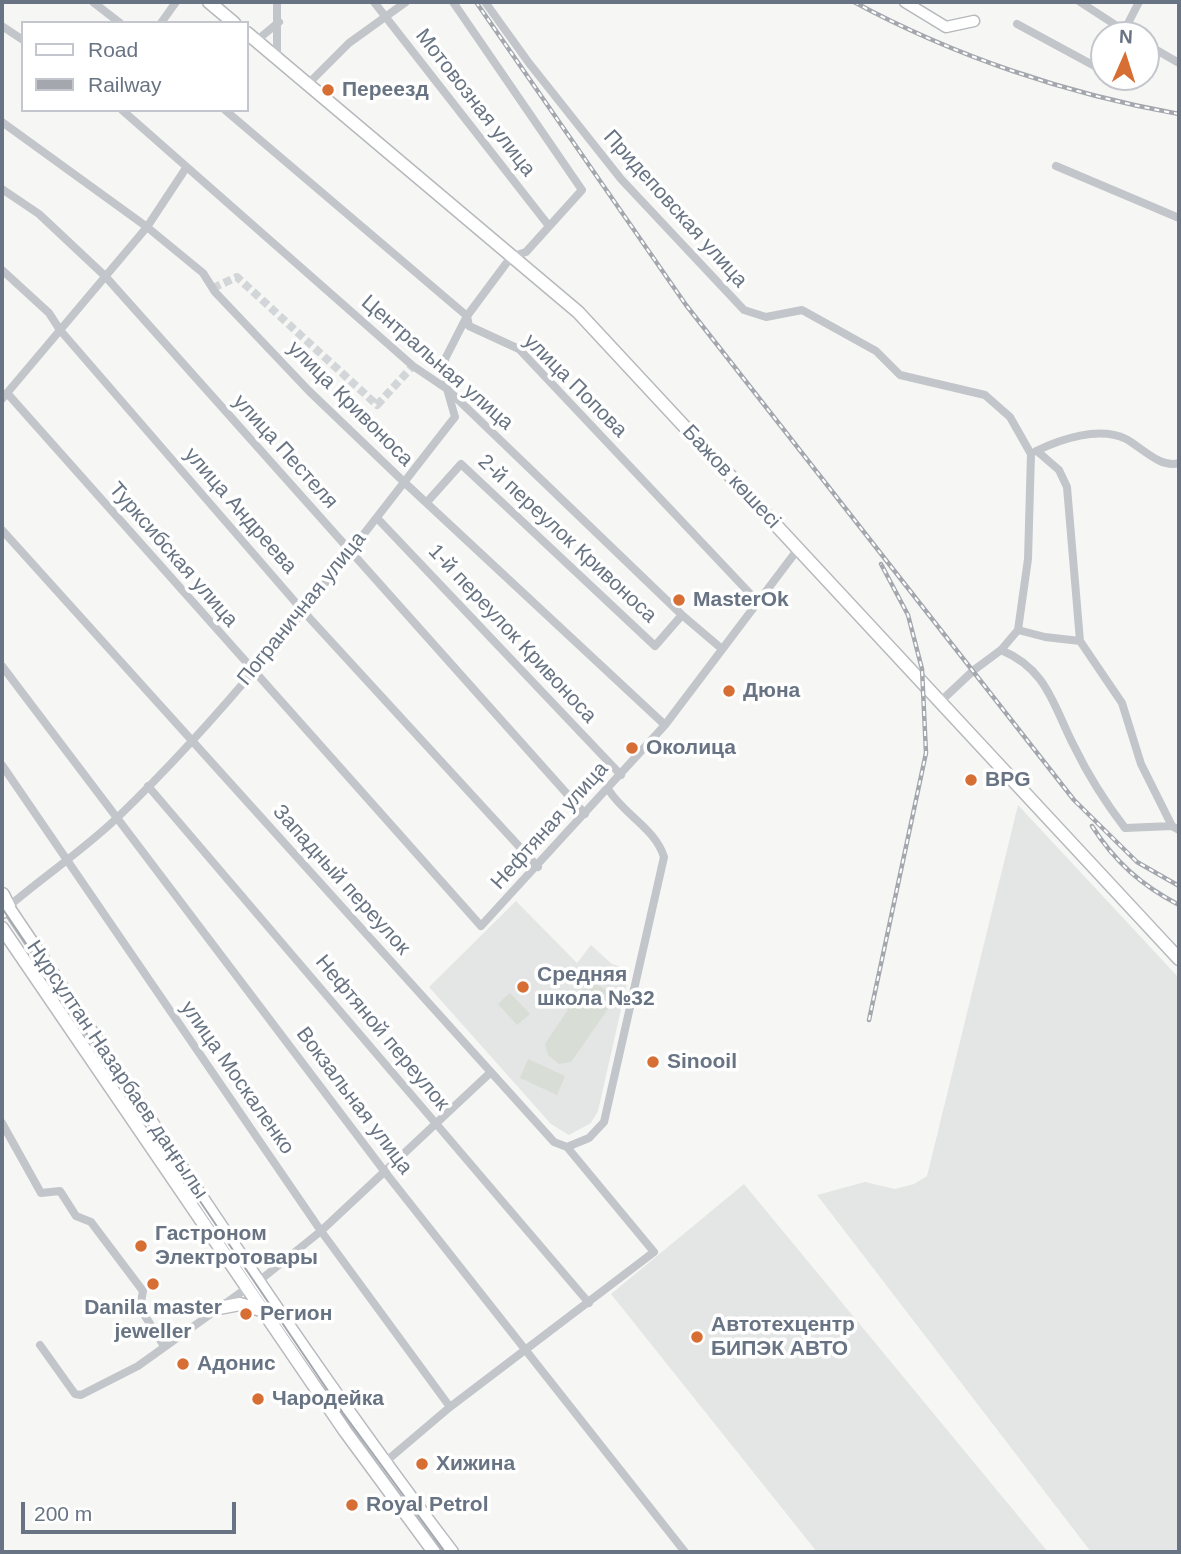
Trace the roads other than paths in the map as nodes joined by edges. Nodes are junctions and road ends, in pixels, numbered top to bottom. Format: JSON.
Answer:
{"nodes":[{"id":1,"x":93,"y":2,"type":"edge"},
{"id":2,"x":176,"y":2,"type":"edge"},
{"id":3,"x":209,"y":2,"type":"edge"},
{"id":4,"x":277,"y":2,"type":"edge"},
{"id":5,"x":374,"y":2,"type":"edge"},
{"id":6,"x":406,"y":2,"type":"edge"},
{"id":7,"x":453,"y":2,"type":"edge"},
{"id":8,"x":485,"y":2,"type":"edge"},
{"id":9,"x":905,"y":2,"type":"edge"},
{"id":10,"x":1080,"y":2,"type":"edge"},
{"id":11,"x":1139,"y":2,"type":"edge"},
{"id":12,"x":386,"y":17,"type":"junction"},
{"id":13,"x":974,"y":20,"type":"dead end"},
{"id":14,"x":117,"y":21,"type":"edge"},
{"id":15,"x":162,"y":21,"type":"edge"},
{"id":16,"x":232,"y":21,"type":"edge"},
{"id":17,"x":1107,"y":21,"type":"edge"},
{"id":18,"x":1131,"y":21,"type":"edge"},
{"id":19,"x":279,"y":22,"type":"junction"},
{"id":20,"x":1017,"y":24,"type":"dead end"},
{"id":21,"x":2,"y":26,"type":"edge"},
{"id":22,"x":268,"y":33,"type":"junction"},
{"id":23,"x":251,"y":37,"type":"edge"},
{"id":24,"x":21,"y":39,"type":"edge"},
{"id":25,"x":278,"y":39,"type":"junction"},
{"id":26,"x":1160,"y":52,"type":"edge"},
{"id":27,"x":277,"y":60,"type":"junction"},
{"id":28,"x":1179,"y":63,"type":"edge"},
{"id":29,"x":1090,"y":64,"type":"edge"},
{"id":30,"x":307,"y":85,"type":"junction"},
{"id":31,"x":124,"y":112,"type":"edge"},
{"id":32,"x":227,"y":112,"type":"edge"},
{"id":33,"x":2,"y":122,"type":"edge"},
{"id":34,"x":1056,"y":166,"type":"dead end"},
{"id":35,"x":186,"y":168,"type":"junction"},
{"id":36,"x":2,"y":189,"type":"edge"},
{"id":37,"x":1179,"y":218,"type":"edge"},
{"id":38,"x":550,"y":226,"type":"junction"},
{"id":39,"x":147,"y":227,"type":"junction"},
{"id":40,"x":511,"y":257,"type":"junction"},
{"id":41,"x":2,"y":270,"type":"edge"},
{"id":42,"x":105,"y":276,"type":"junction"},
{"id":43,"x":467,"y":316,"type":"junction"},
{"id":44,"x":60,"y":330,"type":"junction"},
{"id":45,"x":447,"y":389,"type":"junction"},
{"id":46,"x":4,"y":396,"type":"edge"},
{"id":47,"x":1034,"y":452,"type":"junction"},
{"id":48,"x":1179,"y":463,"type":"edge"},
{"id":49,"x":404,"y":482,"type":"junction"},
{"id":50,"x":427,"y":502,"type":"junction"},
{"id":51,"x":377,"y":518,"type":"junction"},
{"id":52,"x":2,"y":530,"type":"edge"},
{"id":53,"x":799,"y":549,"type":"junction"},
{"id":54,"x":350,"y":552,"type":"junction"},
{"id":55,"x":757,"y":601,"type":"junction"},
{"id":56,"x":303,"y":611,"type":"junction"},
{"id":57,"x":682,"y":615,"type":"junction"},
{"id":58,"x":1018,"y":629,"type":"junction"},
{"id":59,"x":1080,"y":641,"type":"junction"},
{"id":60,"x":722,"y":649,"type":"junction"},
{"id":61,"x":1001,"y":650,"type":"junction"},
{"id":62,"x":2,"y":666,"type":"edge"},
{"id":63,"x":253,"y":671,"type":"junction"},
{"id":64,"x":942,"y":701,"type":"junction"},
{"id":65,"x":665,"y":725,"type":"junction"},
{"id":66,"x":192,"y":740,"type":"junction"},
{"id":67,"x":2,"y":765,"type":"edge"},
{"id":68,"x":621,"y":775,"type":"junction"},
{"id":69,"x":148,"y":786,"type":"junction"},
{"id":70,"x":608,"y":789,"type":"junction"},
{"id":71,"x":585,"y":814,"type":"junction"},
{"id":72,"x":118,"y":817,"type":"junction"},
{"id":73,"x":1176,"y":828,"type":"edge"},
{"id":74,"x":65,"y":860,"type":"junction"},
{"id":75,"x":538,"y":867,"type":"junction"},
{"id":76,"x":4,"y":904,"type":"edge"},
{"id":77,"x":481,"y":926,"type":"joint"},
{"id":78,"x":2,"y":928,"type":"edge"},
{"id":79,"x":1179,"y":959,"type":"edge"},
{"id":80,"x":491,"y":1072,"type":"junction"},
{"id":81,"x":2,"y":1123,"type":"edge"},
{"id":82,"x":437,"y":1125,"type":"junction"},
{"id":83,"x":566,"y":1147,"type":"junction"},
{"id":84,"x":385,"y":1172,"type":"junction"},
{"id":85,"x":321,"y":1231,"type":"junction"},
{"id":86,"x":253,"y":1285,"type":"junction"},
{"id":87,"x":589,"y":1303,"type":"junction"},
{"id":88,"x":219,"y":1308,"type":"junction"},
{"id":89,"x":261,"y":1310,"type":"junction"},
{"id":90,"x":40,"y":1345,"type":"dead end"},
{"id":91,"x":164,"y":1346,"type":"junction"},
{"id":92,"x":525,"y":1350,"type":"junction"},
{"id":93,"x":450,"y":1407,"type":"junction"},
{"id":94,"x":384,"y":1463,"type":"junction"},
{"id":95,"x":434,"y":1552,"type":"edge"},
{"id":96,"x":452,"y":1552,"type":"edge"},
{"id":97,"x":685,"y":1552,"type":"edge"}],
"edges":[{"from":1,"to":14,"type":"street"},
{"from":2,"to":15,"type":"street"},
{"from":3,"to":16,"type":"main road"},
{"from":4,"to":19,"type":"street"},
{"from":5,"to":12,"type":"street","name":"Мотовозная улица"},
{"from":6,"to":12,"type":"street"},
{"from":7,"to":38,"type":"street","name":"Пограничная улица"},
{"from":8,"to":47,"type":"street","name":"Придеповская улица"},
{"from":9,"to":13,"type":"street"},
{"from":10,"to":17,"type":"street"},
{"from":11,"to":18,"type":"street"},
{"from":12,"to":30,"type":"street"},
{"from":12,"to":38,"type":"street","name":"Мотовозная улица"},
{"from":19,"to":22,"type":"street"},
{"from":19,"to":25,"type":"street"},
{"from":20,"to":29,"type":"street"},
{"from":21,"to":24,"type":"street"},
{"from":22,"to":23,"type":"street"},
{"from":22,"to":25,"type":"street"},
{"from":23,"to":27,"type":"main road","name":"Бажов көшесі"},
{"from":25,"to":27,"type":"street"},
{"from":26,"to":28,"type":"street"},
{"from":27,"to":30,"type":"main road","name":"Бажов көшесі"},
{"from":30,"to":40,"type":"main road","name":"Бажов көшесі"},
{"from":31,"to":35,"type":"street","name":"Центральная улица"},
{"from":32,"to":43,"type":"street","name":"улица Попова"},
{"from":33,"to":39,"type":"street","name":"улица Кривоноса"},
{"from":34,"to":37,"type":"street"},
{"from":35,"to":39,"type":"street"},
{"from":35,"to":45,"type":"street","name":"Центральная улица"},
{"from":36,"to":42,"type":"street","name":"улица Пестеля"},
{"from":38,"to":40,"type":"street","name":"Пограничная улица"},
{"from":39,"to":42,"type":"street"},
{"from":39,"to":49,"type":"street","name":"улица Кривоноса"},
{"from":40,"to":43,"type":"street","name":"Пограничная улица"},
{"from":40,"to":53,"type":"main road","name":"Бажов көшесі"},
{"from":41,"to":44,"type":"street","name":"улица Андреева"},
{"from":42,"to":44,"type":"street"},
{"from":42,"to":54,"type":"street","name":"улица Пестеля"},
{"from":43,"to":45,"type":"street","name":"Пограничная улица"},
{"from":43,"to":55,"type":"street","name":"улица Попова"},
{"from":44,"to":46,"type":"street"},
{"from":44,"to":56,"type":"street","name":"улица Андреева"},
{"from":45,"to":49,"type":"street","name":"Пограничная улица"},
{"from":45,"to":57,"type":"street","name":"Центральная улица"},
{"from":46,"to":63,"type":"street","name":"Турксибская улица"},
{"from":47,"to":48,"type":"street"},
{"from":47,"to":58,"type":"street"},
{"from":47,"to":59,"type":"street"},
{"from":49,"to":50,"type":"street","name":"улица Кривоноса"},
{"from":49,"to":51,"type":"street","name":"Пограничная улица"},
{"from":50,"to":57,"type":"street","name":"2-й переулок Кривоноса"},
{"from":50,"to":65,"type":"street","name":"улица Кривоноса"},
{"from":51,"to":54,"type":"street","name":"Пограничная улица"},
{"from":51,"to":68,"type":"street","name":"1-й переулок Кривоноса"},
{"from":52,"to":66,"type":"street","name":"Западный переулок"},
{"from":53,"to":55,"type":"street","name":"Нефтяная улица"},
{"from":53,"to":64,"type":"main road","name":"Бажов көшесі"},
{"from":54,"to":56,"type":"street","name":"Пограничная улица"},
{"from":54,"to":71,"type":"street","name":"улица Пестеля"},
{"from":55,"to":60,"type":"street","name":"Нефтяная улица"},
{"from":56,"to":63,"type":"street","name":"Пограничная улица"},
{"from":56,"to":75,"type":"street","name":"улица Андреева"},
{"from":57,"to":60,"type":"street","name":"Центральная улица"},
{"from":58,"to":59,"type":"street"},
{"from":58,"to":61,"type":"street"},
{"from":59,"to":73,"type":"street"},
{"from":60,"to":65,"type":"street","name":"Нефтяная улица"},
{"from":61,"to":64,"type":"street"},
{"from":61,"to":73,"type":"street"},
{"from":62,"to":72,"type":"street","name":"Вокзальная улица"},
{"from":63,"to":66,"type":"street","name":"Пограничная улица"},
{"from":63,"to":77,"type":"street","name":"Турксибская улица"},
{"from":64,"to":79,"type":"main road","name":"Бажов көшесі"},
{"from":65,"to":68,"type":"street","name":"Нефтяная улица"},
{"from":66,"to":69,"type":"street","name":"Пограничная улица"},
{"from":66,"to":80,"type":"street","name":"Западный переулок"},
{"from":67,"to":74,"type":"street","name":"улица Москаленко"},
{"from":68,"to":70,"type":"street","name":"Нефтяная улица"},
{"from":69,"to":72,"type":"street","name":"Пограничная улица"},
{"from":69,"to":82,"type":"street","name":"Нефтяной переулок"},
{"from":70,"to":71,"type":"street","name":"Нефтяная улица"},
{"from":70,"to":83,"type":"street"},
{"from":71,"to":75,"type":"street","name":"Нефтяная улица"},
{"from":72,"to":74,"type":"street","name":"Пограничная улица"},
{"from":72,"to":84,"type":"street","name":"Вокзальная улица"},
{"from":74,"to":76,"type":"street","name":"Пограничная улица"},
{"from":74,"to":85,"type":"street","name":"улица Москаленко"},
{"from":75,"to":77,"type":"street","name":"Нефтяная улица"},
{"from":76,"to":86,"type":"main road","name":"Нұрсұлтан Назарбаев даңғылы"},
{"from":78,"to":86,"type":"main road","name":"Нұрсұлтан Назарбаев даңғылы"},
{"from":80,"to":82,"type":"street"},
{"from":80,"to":83,"type":"street","name":"Западный переулок"},
{"from":81,"to":91,"type":"street"},
{"from":82,"to":84,"type":"street"},
{"from":82,"to":87,"type":"street","name":"Нефтяной переулок"},
{"from":83,"to":87,"type":"street","name":"Западный переулок"},
{"from":84,"to":85,"type":"street"},
{"from":84,"to":92,"type":"street","name":"Вокзальная улица"},
{"from":85,"to":86,"type":"street"},
{"from":85,"to":93,"type":"street","name":"улица Москаленко"},
{"from":86,"to":88,"type":"street"},
{"from":86,"to":89,"type":"main road","name":"Нұрсұлтан Назарбаев даңғылы"},
{"from":86,"to":94,"type":"main road","name":"Нұрсұлтан Назарбаев даңғылы"},
{"from":87,"to":92,"type":"street"},
{"from":88,"to":89,"type":"main road"},
{"from":88,"to":91,"type":"street"},
{"from":89,"to":95,"type":"main road","name":"Нұрсұлтан Назарбаев даңғылы"},
{"from":90,"to":91,"type":"street"},
{"from":92,"to":93,"type":"street"},
{"from":92,"to":97,"type":"street","name":"Вокзальная улица"},
{"from":93,"to":94,"type":"street"},
{"from":94,"to":96,"type":"main road","name":"Нұрсұлтан Назарбаев даңғылы"}]}
